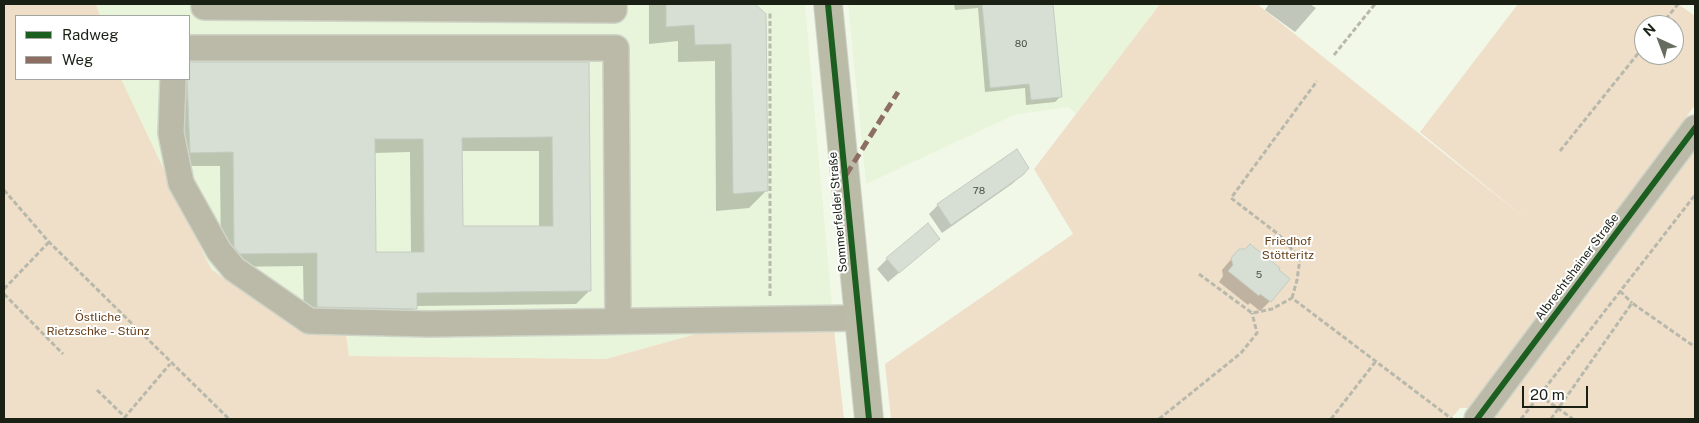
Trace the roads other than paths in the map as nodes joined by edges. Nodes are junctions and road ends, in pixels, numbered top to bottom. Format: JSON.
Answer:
{"nodes":[{"id":1,"x":204,"y":4,"type":"edge"},
{"id":2,"x":614,"y":4,"type":"edge"},
{"id":3,"x":828,"y":4,"type":"edge"},
{"id":4,"x":190,"y":48,"type":"edge"},
{"id":5,"x":173,"y":80,"type":"edge"},
{"id":6,"x":1695,"y":128,"type":"edge"},
{"id":7,"x":858,"y":318,"type":"junction"},
{"id":8,"x":618,"y":321,"type":"junction"},
{"id":9,"x":870,"y":419,"type":"edge"},
{"id":10,"x":1478,"y":419,"type":"edge"}],
"edges":[{"from":1,"to":2,"type":"street"},
{"from":3,"to":7,"type":"main road","name":"Sommerfelder Straße"},
{"from":4,"to":8,"type":"street"},
{"from":5,"to":8,"type":"street"},
{"from":6,"to":10,"type":"street","name":"Albrechtshainer Straße"},
{"from":7,"to":8,"type":"street"},
{"from":7,"to":9,"type":"main road","name":"Sommerfelder Straße"}]}
